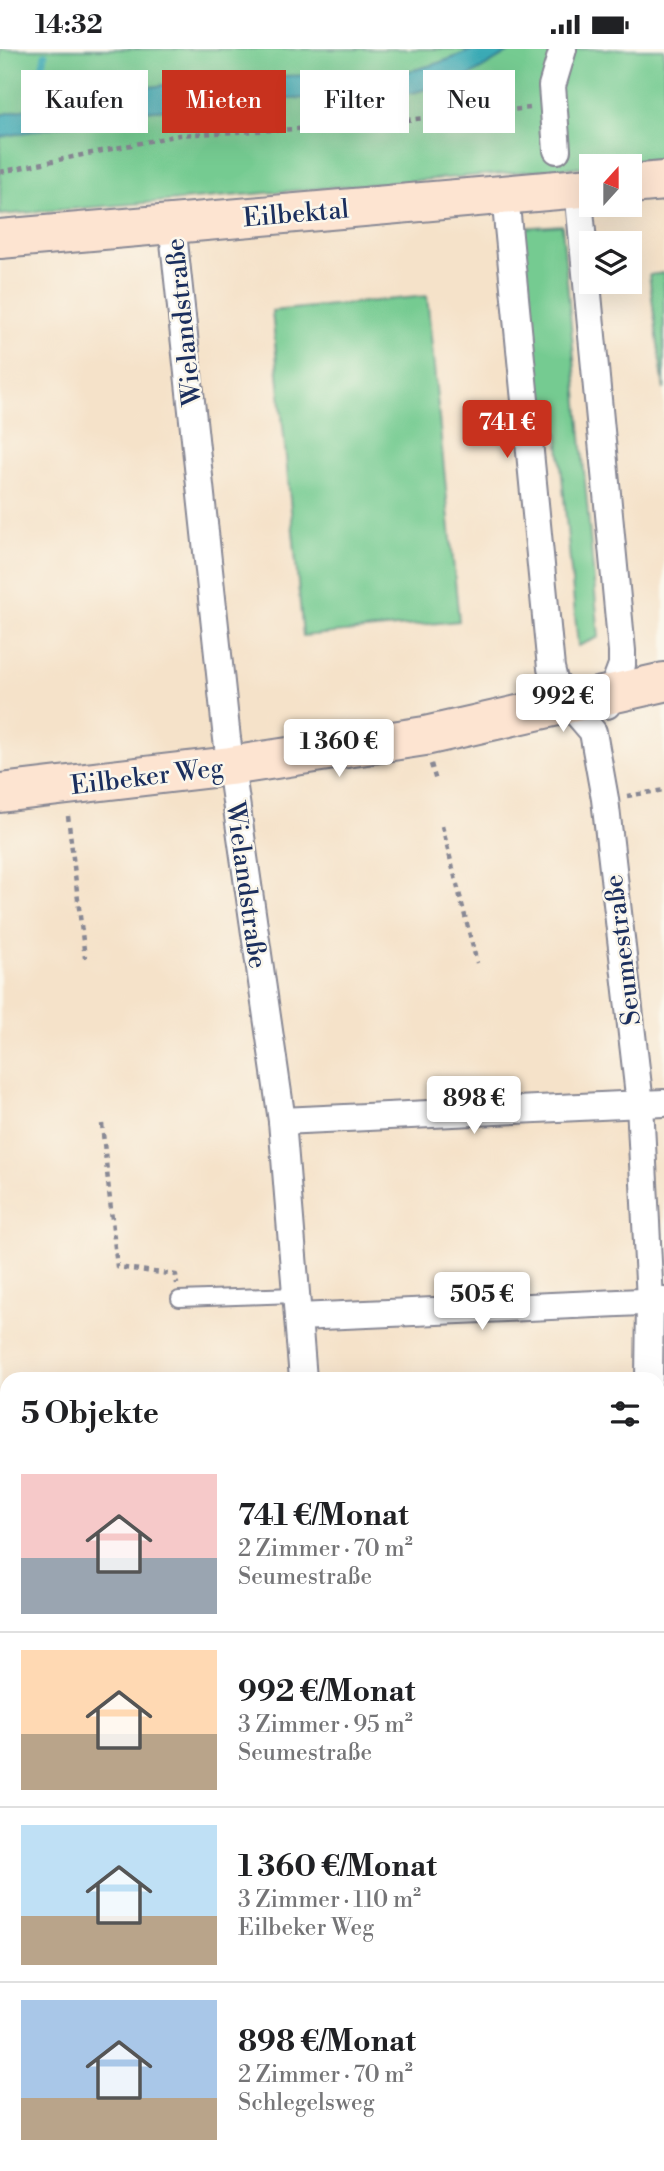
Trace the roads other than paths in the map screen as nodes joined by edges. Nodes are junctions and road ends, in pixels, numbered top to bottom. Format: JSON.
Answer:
{"nodes":[{"id":1,"x":563,"y":49,"type":"edge"},
{"id":2,"x":567,"y":176,"type":"edge"},
{"id":3,"x":664,"y":181,"type":"edge"},
{"id":4,"x":642,"y":183,"type":"edge"},
{"id":5,"x":505,"y":195,"type":"junction"},
{"id":6,"x":172,"y":223,"type":"junction"},
{"id":7,"x":0,"y":239,"type":"edge"},
{"id":8,"x":664,"y":682,"type":"edge"},
{"id":9,"x":612,"y":694,"type":"junction"},
{"id":10,"x":581,"y":718,"type":"junction"},
{"id":11,"x":230,"y":766,"type":"junction"},
{"id":12,"x":0,"y":793,"type":"edge"},
{"id":13,"x":652,"y":1104,"type":"edge"},
{"id":14,"x":282,"y":1121,"type":"junction"},
{"id":15,"x":179,"y":1299,"type":"road end"},
{"id":16,"x":657,"y":1301,"type":"edge"},
{"id":17,"x":297,"y":1306,"type":"junction"},
{"id":18,"x":302,"y":1372,"type":"edge"},
{"id":19,"x":650,"y":1372,"type":"edge"}],
"edges":[{"from":1,"to":2,"type":"street"},
{"from":2,"to":5,"type":"street","name":"Eilbektal"},
{"from":2,"to":9,"type":"street"},
{"from":3,"to":4,"type":"street"},
{"from":5,"to":6,"type":"street","name":"Eilbektal"},
{"from":5,"to":10,"type":"street","name":"Seumestraße"},
{"from":6,"to":7,"type":"street","name":"Eilbektal"},
{"from":6,"to":11,"type":"street","name":"Wielandstraße"},
{"from":8,"to":9,"type":"street","name":"Eilbeker Weg"},
{"from":9,"to":10,"type":"street","name":"Eilbeker Weg"},
{"from":10,"to":11,"type":"street","name":"Eilbeker Weg"},
{"from":10,"to":13,"type":"street","name":"Seumestraße"},
{"from":11,"to":12,"type":"street","name":"Eilbeker Weg"},
{"from":11,"to":14,"type":"street","name":"Wielandstraße"},
{"from":13,"to":14,"type":"street"},
{"from":13,"to":16,"type":"street","name":"Seumestraße"},
{"from":14,"to":17,"type":"street","name":"Wielandstraße"},
{"from":15,"to":17,"type":"lane"},
{"from":16,"to":17,"type":"street"},
{"from":16,"to":19,"type":"street","name":"Seumestraße"},
{"from":17,"to":18,"type":"street","name":"Wielandstraße"}]}
